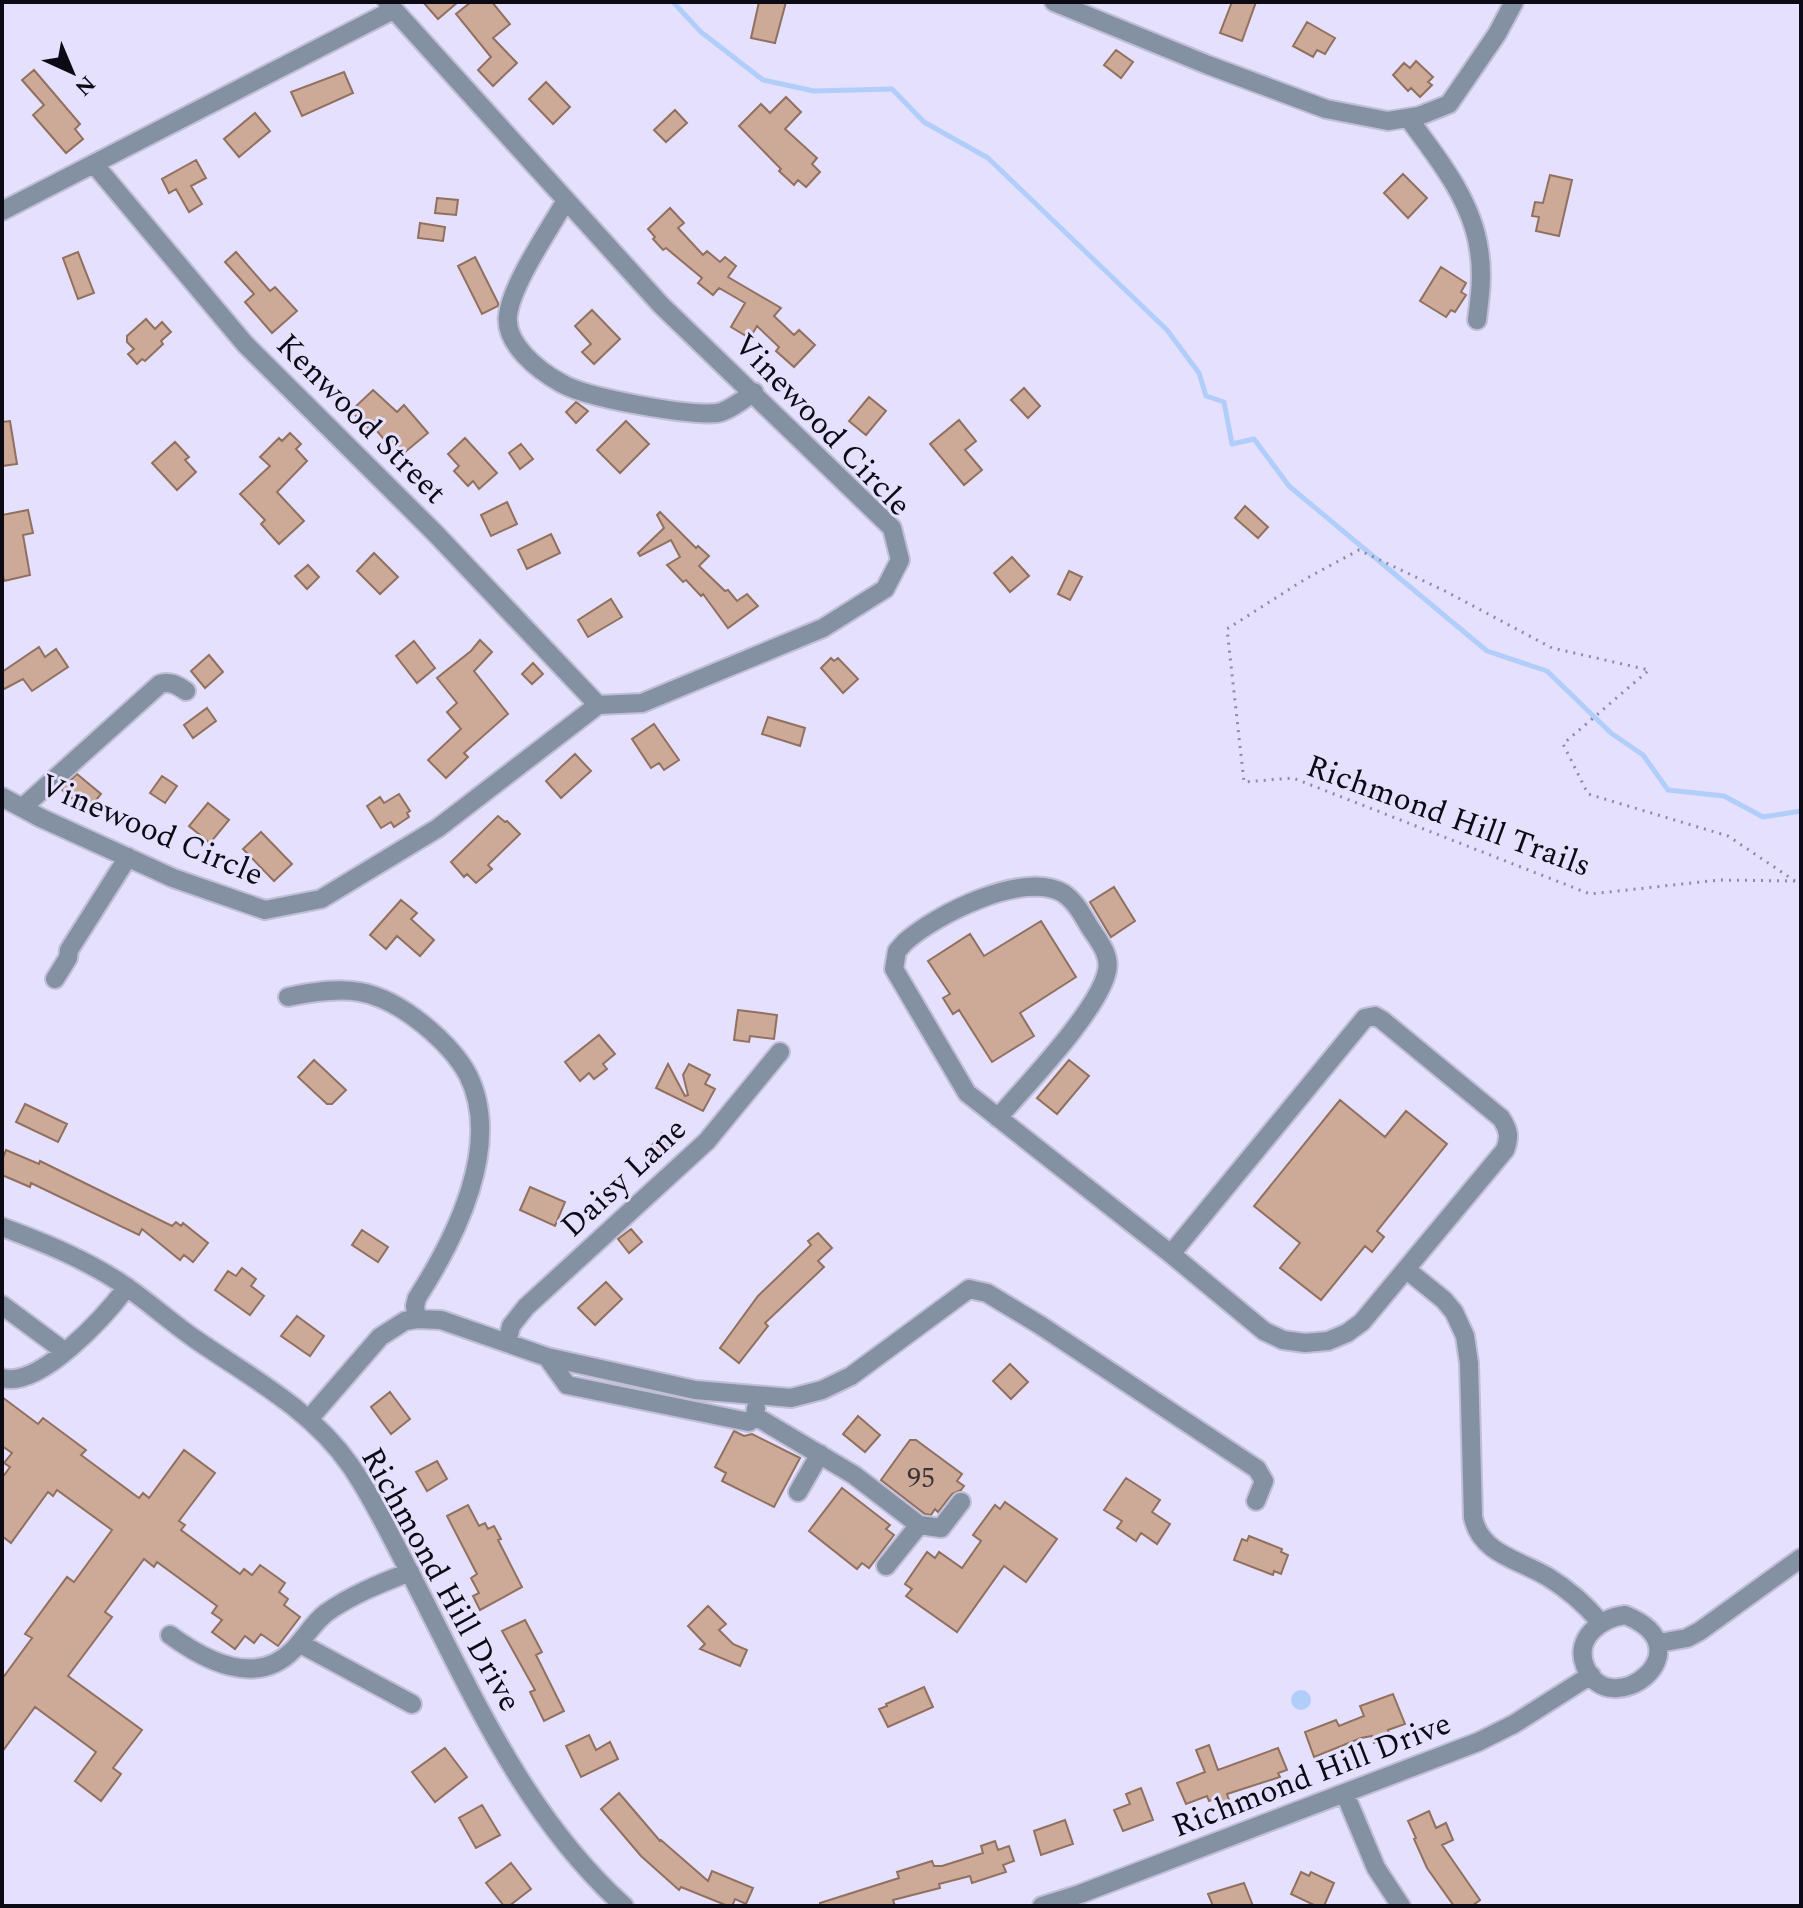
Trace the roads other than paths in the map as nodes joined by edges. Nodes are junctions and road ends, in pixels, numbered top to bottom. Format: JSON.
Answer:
{"nodes":[{"id":1,"x":1054,"y":2,"type":"edge"},
{"id":2,"x":1514,"y":2,"type":"edge"},
{"id":3,"x":390,"y":6,"type":"edge"},
{"id":4,"x":1408,"y":118,"type":"junction"},
{"id":5,"x":94,"y":164,"type":"junction"},
{"id":6,"x":566,"y":200,"type":"junction"},
{"id":7,"x":2,"y":211,"type":"edge"},
{"id":8,"x":1477,"y":320,"type":"dead end"},
{"id":9,"x":754,"y":392,"type":"junction"},
{"id":10,"x":186,"y":691,"type":"dead end"},
{"id":11,"x":598,"y":705,"type":"junction"},
{"id":12,"x":2,"y":797,"type":"edge"},
{"id":13,"x":22,"y":808,"type":"junction"},
{"id":14,"x":128,"y":857,"type":"junction"},
{"id":15,"x":55,"y":979,"type":"dead end"},
{"id":16,"x":288,"y":997,"type":"dead end"},
{"id":17,"x":780,"y":1052,"type":"dead end"},
{"id":18,"x":998,"y":1118,"type":"junction"},
{"id":19,"x":2,"y":1227,"type":"edge"},
{"id":20,"x":1171,"y":1254,"type":"junction"},
{"id":21,"x":1407,"y":1270,"type":"junction"},
{"id":22,"x":127,"y":1287,"type":"junction"},
{"id":23,"x":2,"y":1305,"type":"edge"},
{"id":24,"x":417,"y":1319,"type":"junction"},
{"id":25,"x":507,"y":1343,"type":"junction"},
{"id":26,"x":64,"y":1351,"type":"junction"},
{"id":27,"x":547,"y":1357,"type":"junction"},
{"id":28,"x":2,"y":1378,"type":"edge"},
{"id":29,"x":756,"y":1397,"type":"junction"},
{"id":30,"x":755,"y":1416,"type":"junction"},
{"id":31,"x":309,"y":1419,"type":"junction"},
{"id":32,"x":820,"y":1454,"type":"junction"},
{"id":33,"x":798,"y":1492,"type":"dead end"},
{"id":34,"x":1256,"y":1501,"type":"dead end"},
{"id":35,"x":961,"y":1502,"type":"dead end"},
{"id":36,"x":919,"y":1525,"type":"junction"},
{"id":37,"x":1801,"y":1558,"type":"edge"},
{"id":38,"x":886,"y":1566,"type":"dead end"},
{"id":39,"x":410,"y":1572,"type":"junction"},
{"id":40,"x":1600,"y":1622,"type":"junction"},
{"id":41,"x":170,"y":1635,"type":"dead end"},
{"id":42,"x":299,"y":1643,"type":"junction"},
{"id":43,"x":1659,"y":1643,"type":"junction"},
{"id":44,"x":1591,"y":1675,"type":"junction"},
{"id":45,"x":412,"y":1704,"type":"dead end"},
{"id":46,"x":1345,"y":1794,"type":"junction"},
{"id":47,"x":1082,"y":1900,"type":"edge"},
{"id":48,"x":624,"y":1906,"type":"edge"},
{"id":49,"x":1042,"y":1906,"type":"edge"},
{"id":50,"x":1401,"y":1906,"type":"edge"}],
"edges":[{"from":1,"to":4,"type":"street"},
{"from":2,"to":4,"type":"street"},
{"from":3,"to":5,"type":"street"},
{"from":3,"to":6,"type":"street","name":"Vinewood Circle"},
{"from":4,"to":8,"type":"street"},
{"from":5,"to":7,"type":"street"},
{"from":5,"to":11,"type":"street","name":"Kenwood Street"},
{"from":6,"to":9,"type":"street","name":"Vinewood Circle"},
{"from":6,"to":9,"type":"street"},
{"from":9,"to":11,"type":"street","name":"Vinewood Circle"},
{"from":10,"to":13,"type":"street"},
{"from":11,"to":14,"type":"street","name":"Vinewood Circle"},
{"from":12,"to":13,"type":"street","name":"Vinewood Circle"},
{"from":13,"to":14,"type":"street","name":"Vinewood Circle"},
{"from":14,"to":15,"type":"street"},
{"from":16,"to":24,"type":"street"},
{"from":17,"to":25,"type":"street","name":"Daisy Lane"},
{"from":18,"to":18,"type":"street"},
{"from":18,"to":20,"type":"street"},
{"from":19,"to":22,"type":"street","name":"Richmond Hill Drive"},
{"from":20,"to":21,"type":"street"},
{"from":20,"to":21,"type":"street"},
{"from":21,"to":40,"type":"street"},
{"from":22,"to":26,"type":"street"},
{"from":22,"to":31,"type":"street","name":"Richmond Hill Drive"},
{"from":23,"to":26,"type":"street"},
{"from":24,"to":25,"type":"street"},
{"from":24,"to":31,"type":"street"},
{"from":25,"to":27,"type":"street"},
{"from":26,"to":28,"type":"street"},
{"from":27,"to":29,"type":"street"},
{"from":27,"to":30,"type":"street"},
{"from":29,"to":30,"type":"street"},
{"from":29,"to":34,"type":"street"},
{"from":30,"to":32,"type":"street"},
{"from":31,"to":39,"type":"street","name":"Richmond Hill Drive"},
{"from":32,"to":33,"type":"street"},
{"from":32,"to":36,"type":"street"},
{"from":35,"to":36,"type":"street"},
{"from":36,"to":38,"type":"street"},
{"from":37,"to":43,"type":"street"},
{"from":39,"to":42,"type":"street"},
{"from":39,"to":48,"type":"street","name":"Richmond Hill Drive"},
{"from":40,"to":43,"type":"street"},
{"from":40,"to":44,"type":"street"},
{"from":41,"to":42,"type":"street"},
{"from":42,"to":45,"type":"street"},
{"from":43,"to":44,"type":"street"},
{"from":44,"to":46,"type":"street","name":"Richmond Hill Drive"},
{"from":46,"to":47,"type":"street","name":"Richmond Hill Drive"},
{"from":46,"to":50,"type":"street"},
{"from":47,"to":49,"type":"street","name":"Richmond Hill Drive"}]}
